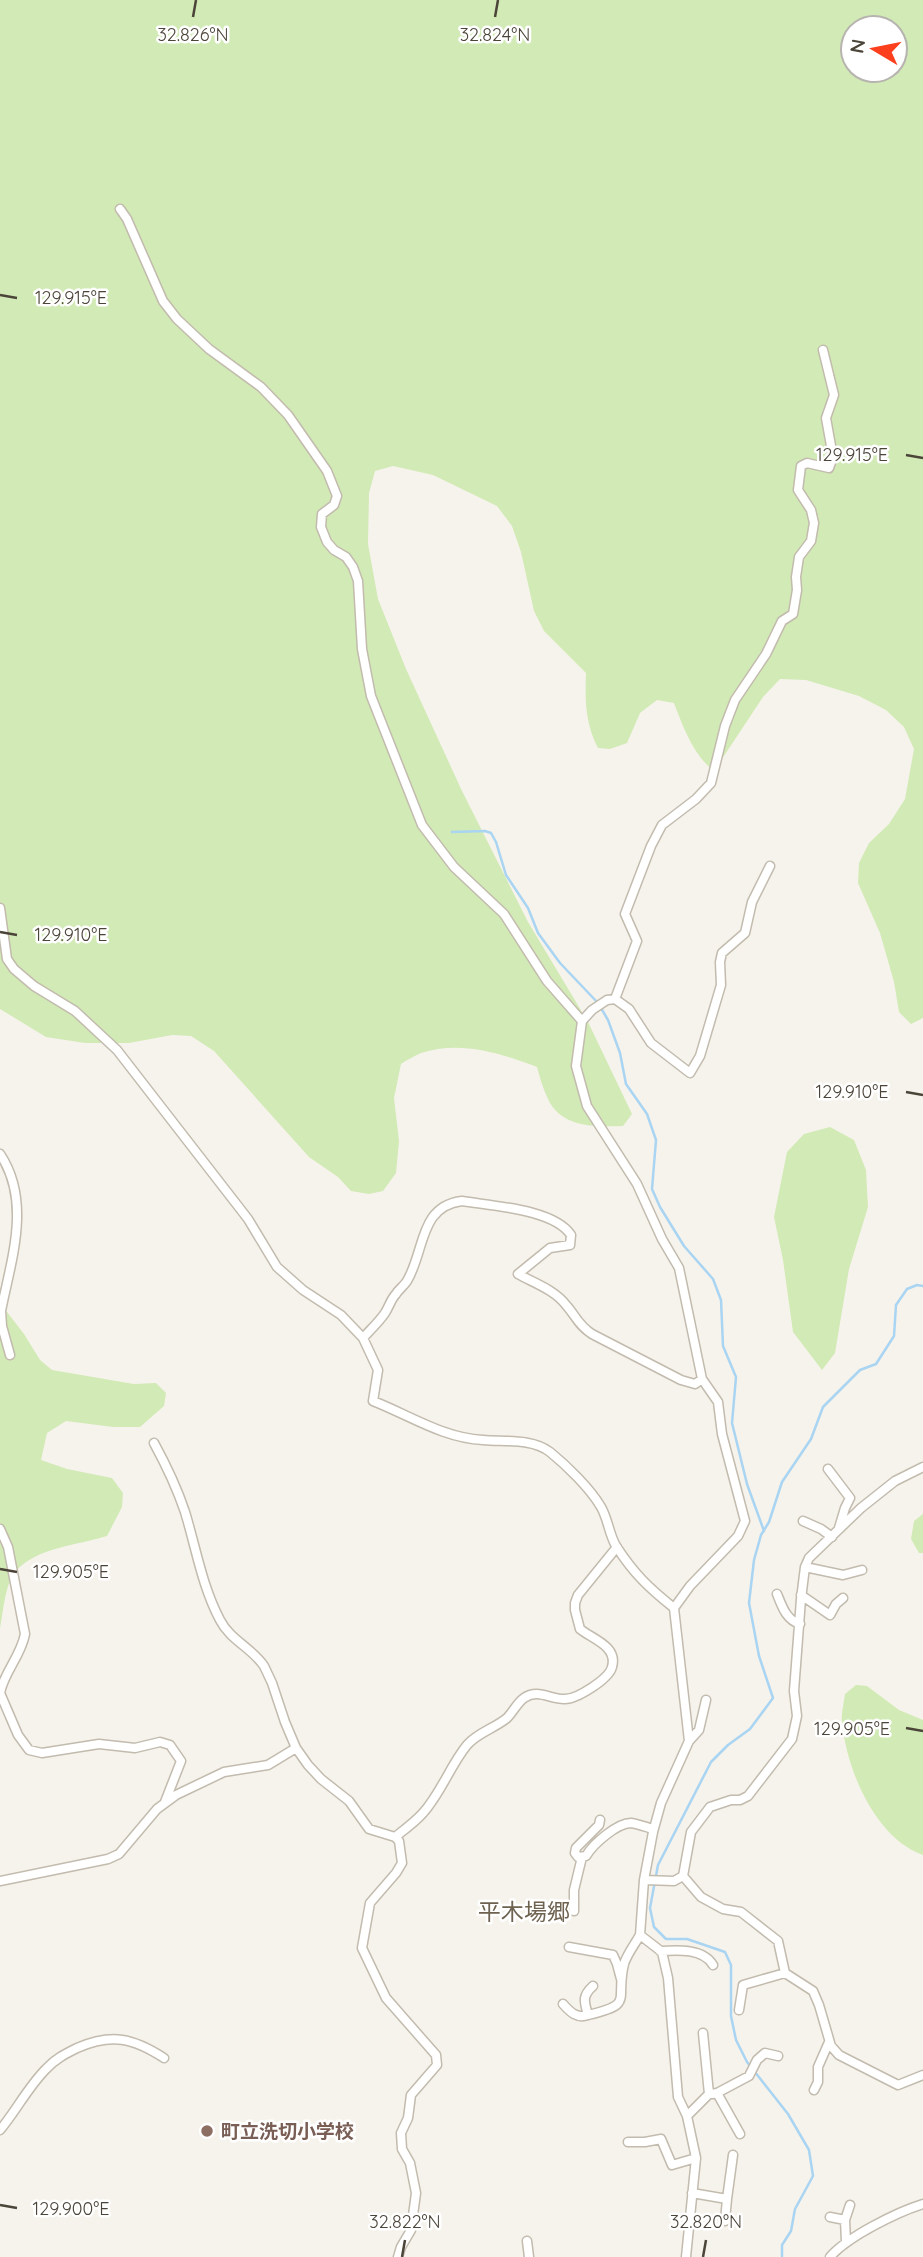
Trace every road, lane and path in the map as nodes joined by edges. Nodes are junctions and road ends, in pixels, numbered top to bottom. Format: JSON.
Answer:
{"nodes":[{"id":1,"x":120,"y":209,"type":"dead end"},
{"id":2,"x":823,"y":350,"type":"dead end"},
{"id":3,"x":770,"y":866,"type":"dead end"},
{"id":4,"x":0,"y":908,"type":"edge"},
{"id":5,"x":1,"y":927,"type":"edge"},
{"id":6,"x":615,"y":999,"type":"junction"},
{"id":7,"x":582,"y":1021,"type":"junction"},
{"id":8,"x":0,"y":1154,"type":"edge"},
{"id":9,"x":363,"y":1338,"type":"junction"},
{"id":10,"x":10,"y":1354,"type":"dead end"},
{"id":11,"x":702,"y":1380,"type":"junction"},
{"id":12,"x":154,"y":1443,"type":"dead end"},
{"id":13,"x":923,"y":1467,"type":"edge"},
{"id":14,"x":828,"y":1469,"type":"dead end"},
{"id":15,"x":803,"y":1521,"type":"dead end"},
{"id":16,"x":0,"y":1529,"type":"edge"},
{"id":17,"x":835,"y":1534,"type":"junction"},
{"id":18,"x":617,"y":1548,"type":"junction"},
{"id":19,"x":805,"y":1567,"type":"junction"},
{"id":20,"x":862,"y":1570,"type":"dead end"},
{"id":21,"x":777,"y":1594,"type":"dead end"},
{"id":22,"x":801,"y":1595,"type":"junction"},
{"id":23,"x":843,"y":1598,"type":"dead end"},
{"id":24,"x":674,"y":1608,"type":"junction"},
{"id":25,"x":800,"y":1624,"type":"junction"},
{"id":26,"x":0,"y":1693,"type":"edge"},
{"id":27,"x":706,"y":1700,"type":"dead end"},
{"id":28,"x":689,"y":1741,"type":"junction"},
{"id":29,"x":296,"y":1748,"type":"junction"},
{"id":30,"x":164,"y":1804,"type":"junction"},
{"id":31,"x":600,"y":1820,"type":"dead end"},
{"id":32,"x":653,"y":1829,"type":"junction"},
{"id":33,"x":395,"y":1838,"type":"junction"},
{"id":34,"x":582,"y":1857,"type":"junction"},
{"id":35,"x":683,"y":1876,"type":"junction"},
{"id":36,"x":0,"y":1881,"type":"edge"},
{"id":37,"x":646,"y":1881,"type":"junction"},
{"id":38,"x":574,"y":1911,"type":"dead end"},
{"id":39,"x":640,"y":1935,"type":"junction"},
{"id":40,"x":569,"y":1947,"type":"dead end"},
{"id":41,"x":660,"y":1951,"type":"junction"},
{"id":42,"x":713,"y":1965,"type":"dead end"},
{"id":43,"x":785,"y":1973,"type":"junction"},
{"id":44,"x":622,"y":1981,"type":"junction"},
{"id":45,"x":593,"y":1986,"type":"dead end"},
{"id":46,"x":562,"y":2004,"type":"dead end"},
{"id":47,"x":739,"y":2010,"type":"dead end"},
{"id":48,"x":588,"y":2015,"type":"junction"},
{"id":49,"x":703,"y":2033,"type":"dead end"},
{"id":50,"x":829,"y":2042,"type":"junction"},
{"id":51,"x":778,"y":2056,"type":"dead end"},
{"id":52,"x":164,"y":2058,"type":"dead end"},
{"id":53,"x":923,"y":2075,"type":"edge"},
{"id":54,"x":814,"y":2091,"type":"dead end"},
{"id":55,"x":713,"y":2094,"type":"junction"},
{"id":56,"x":687,"y":2116,"type":"junction"},
{"id":57,"x":0,"y":2130,"type":"edge"},
{"id":58,"x":740,"y":2134,"type":"dead end"},
{"id":59,"x":628,"y":2142,"type":"dead end"},
{"id":60,"x":733,"y":2155,"type":"dead end"},
{"id":61,"x":695,"y":2158,"type":"junction"},
{"id":62,"x":692,"y":2193,"type":"junction"},
{"id":63,"x":727,"y":2199,"type":"junction"},
{"id":64,"x":923,"y":2204,"type":"edge"},
{"id":65,"x":850,"y":2205,"type":"dead end"},
{"id":66,"x":830,"y":2217,"type":"dead end"},
{"id":67,"x":845,"y":2220,"type":"junction"},
{"id":68,"x":725,"y":2221,"type":"dead end"},
{"id":69,"x":527,"y":2241,"type":"dead end"},
{"id":70,"x":846,"y":2242,"type":"junction"},
{"id":71,"x":398,"y":2257,"type":"edge"},
{"id":72,"x":529,"y":2257,"type":"edge"},
{"id":73,"x":686,"y":2257,"type":"edge"},
{"id":74,"x":830,"y":2257,"type":"edge"}],
"edges":[{"from":1,"to":7,"type":"street"},
{"from":2,"to":6,"type":"street"},
{"from":3,"to":6,"type":"street"},
{"from":4,"to":5,"type":"street"},
{"from":5,"to":9,"type":"street"},
{"from":6,"to":7,"type":"street"},
{"from":7,"to":11,"type":"street"},
{"from":8,"to":10,"type":"street"},
{"from":9,"to":11,"type":"street"},
{"from":9,"to":18,"type":"street"},
{"from":11,"to":24,"type":"street"},
{"from":12,"to":29,"type":"street"},
{"from":13,"to":17,"type":"street"},
{"from":14,"to":17,"type":"street"},
{"from":15,"to":17,"type":"street"},
{"from":16,"to":26,"type":"street"},
{"from":17,"to":19,"type":"street"},
{"from":18,"to":24,"type":"street"},
{"from":18,"to":33,"type":"street"},
{"from":19,"to":20,"type":"street"},
{"from":19,"to":22,"type":"street"},
{"from":21,"to":25,"type":"street"},
{"from":22,"to":23,"type":"street"},
{"from":22,"to":25,"type":"street"},
{"from":24,"to":28,"type":"street"},
{"from":25,"to":35,"type":"street"},
{"from":26,"to":30,"type":"street"},
{"from":27,"to":28,"type":"street"},
{"from":28,"to":32,"type":"street"},
{"from":29,"to":30,"type":"street"},
{"from":29,"to":33,"type":"street"},
{"from":30,"to":36,"type":"street"},
{"from":31,"to":34,"type":"street"},
{"from":32,"to":34,"type":"street"},
{"from":32,"to":37,"type":"street"},
{"from":33,"to":71,"type":"street"},
{"from":34,"to":38,"type":"street"},
{"from":35,"to":37,"type":"street"},
{"from":35,"to":43,"type":"street"},
{"from":37,"to":39,"type":"street"},
{"from":39,"to":41,"type":"street"},
{"from":39,"to":44,"type":"street"},
{"from":40,"to":44,"type":"street"},
{"from":41,"to":42,"type":"street"},
{"from":41,"to":56,"type":"street"},
{"from":43,"to":47,"type":"street"},
{"from":43,"to":50,"type":"street"},
{"from":44,"to":48,"type":"street"},
{"from":45,"to":48,"type":"street"},
{"from":46,"to":48,"type":"street"},
{"from":49,"to":55,"type":"street"},
{"from":50,"to":53,"type":"street"},
{"from":50,"to":54,"type":"street"},
{"from":51,"to":55,"type":"street"},
{"from":52,"to":57,"type":"street"},
{"from":55,"to":56,"type":"street"},
{"from":55,"to":58,"type":"street"},
{"from":56,"to":61,"type":"street"},
{"from":59,"to":61,"type":"street"},
{"from":60,"to":63,"type":"street"},
{"from":61,"to":62,"type":"street"},
{"from":62,"to":63,"type":"street"},
{"from":62,"to":73,"type":"street"},
{"from":63,"to":68,"type":"street"},
{"from":64,"to":70,"type":"street"},
{"from":65,"to":67,"type":"street"},
{"from":66,"to":67,"type":"street"},
{"from":67,"to":70,"type":"street"},
{"from":69,"to":72,"type":"street"},
{"from":70,"to":74,"type":"street"}]}
